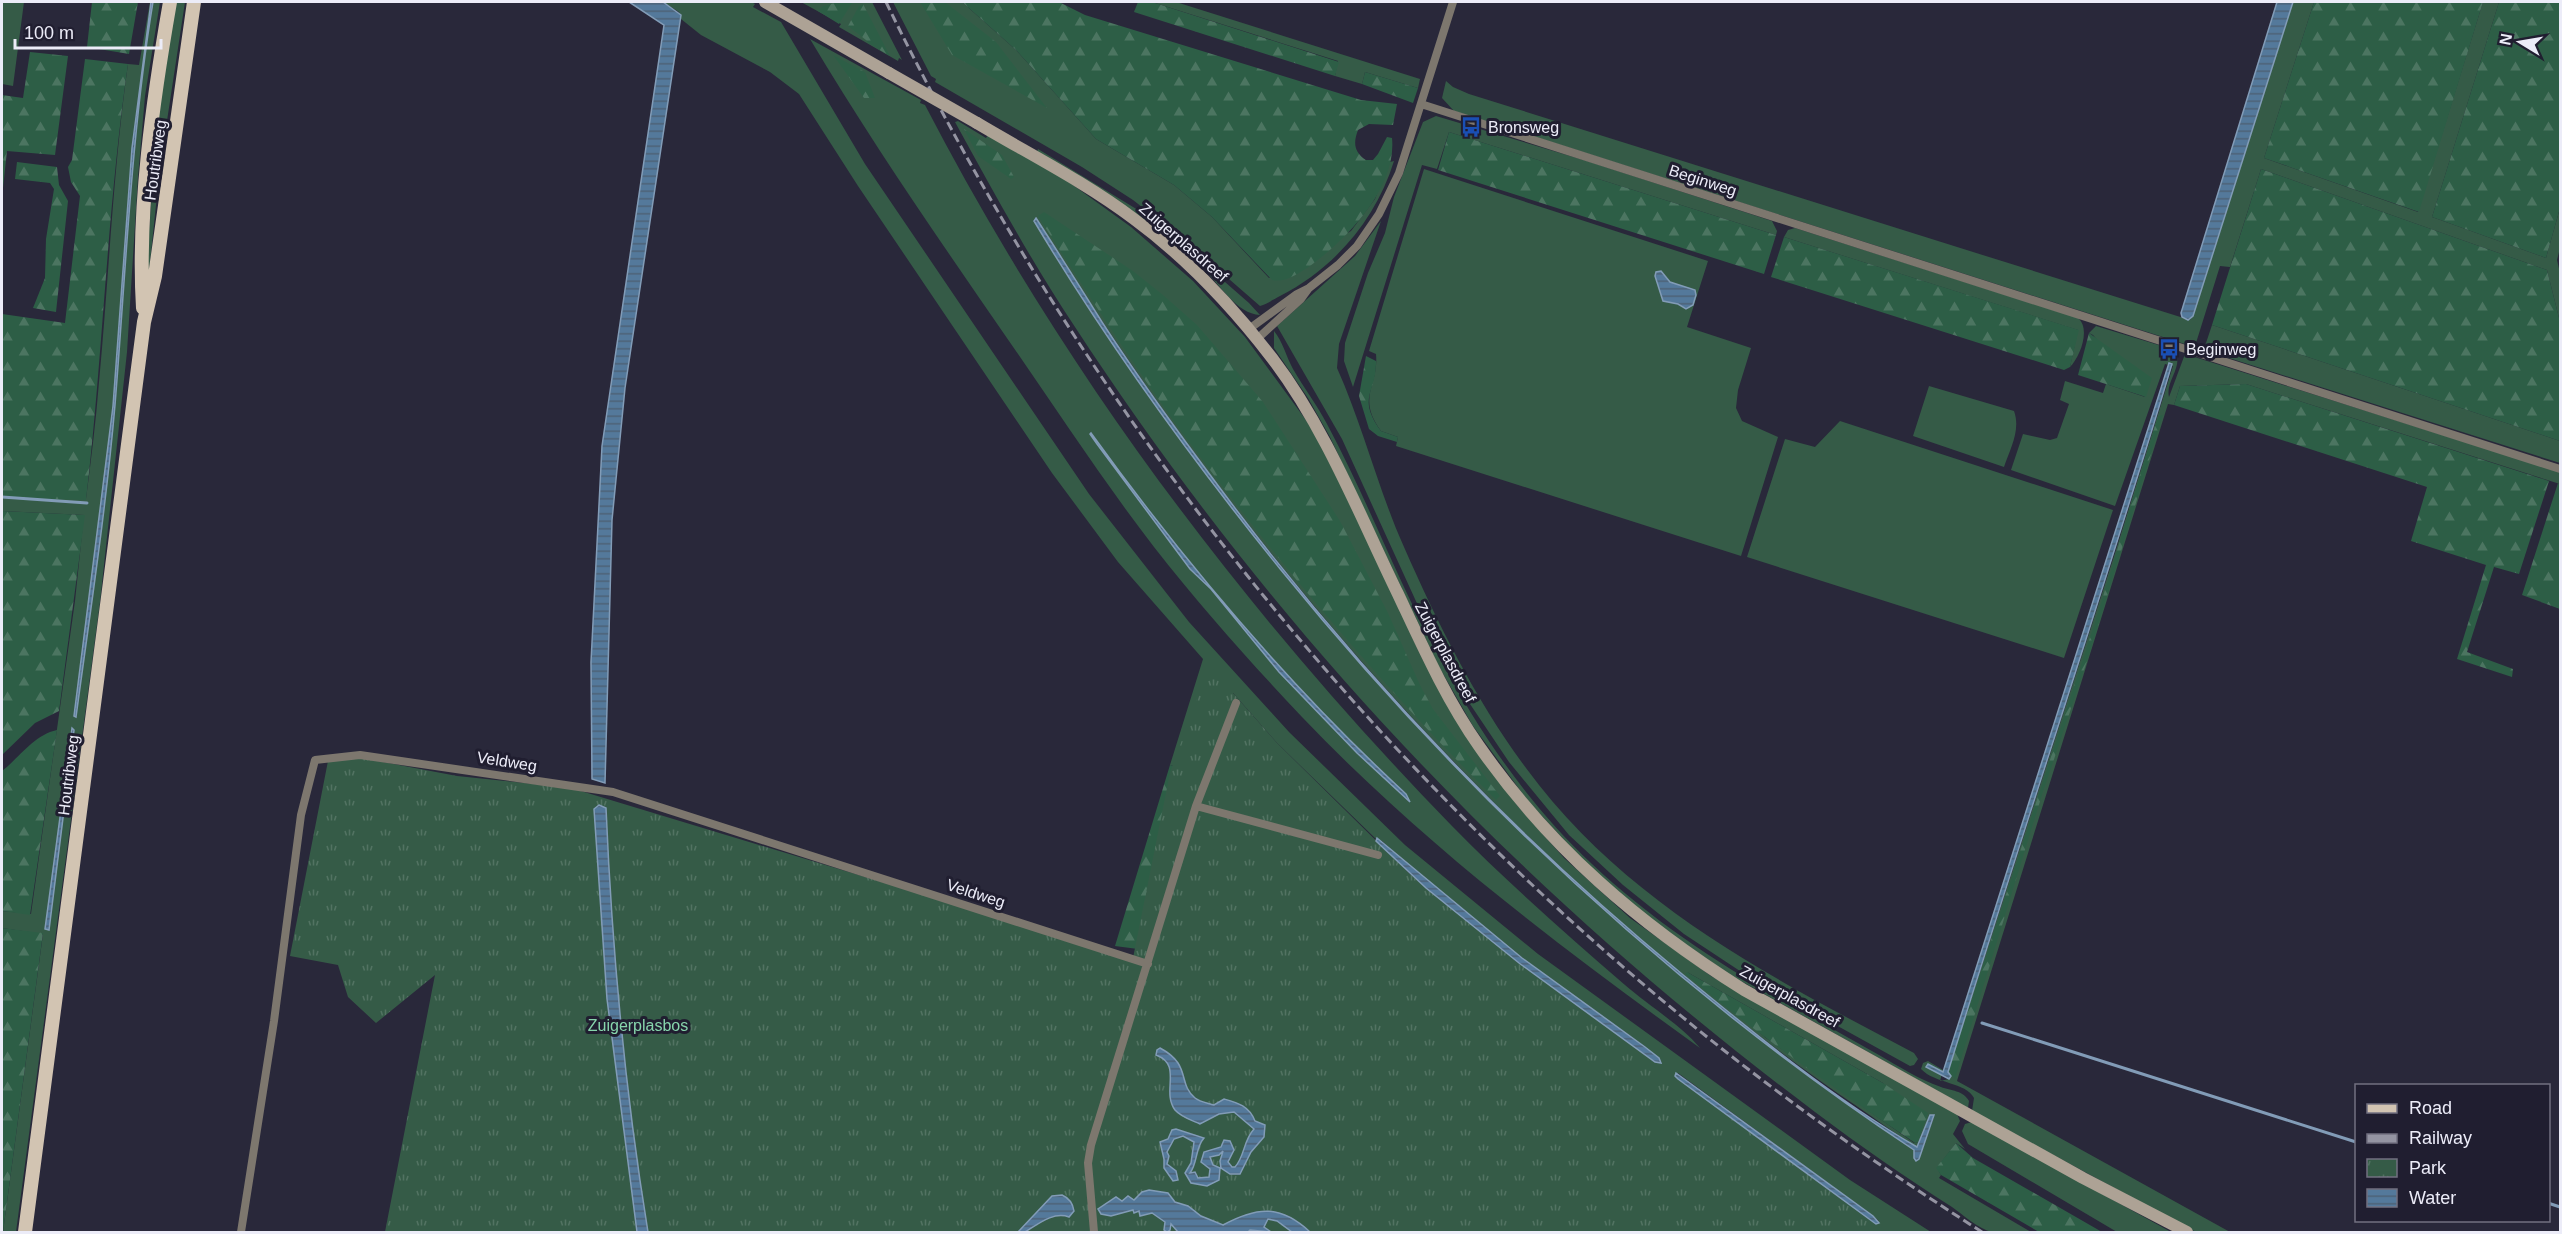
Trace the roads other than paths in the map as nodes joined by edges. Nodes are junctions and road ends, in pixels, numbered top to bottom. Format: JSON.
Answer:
{"nodes":[{"id":1,"x":170,"y":2,"type":"edge"},
{"id":2,"x":194,"y":2,"type":"edge"},
{"id":3,"x":765,"y":2,"type":"edge"},
{"id":4,"x":1453,"y":2,"type":"edge"},
{"id":5,"x":1421,"y":104,"type":"junction"},
{"id":6,"x":144,"y":322,"type":"junction"},
{"id":7,"x":1253,"y":334,"type":"junction"},
{"id":8,"x":2560,"y":469,"type":"edge"},
{"id":9,"x":1236,"y":703,"type":"dead end"},
{"id":10,"x":1196,"y":806,"type":"junction"},
{"id":11,"x":1378,"y":855,"type":"dead end"},
{"id":12,"x":1148,"y":964,"type":"junction"},
{"id":13,"x":25,"y":1233,"type":"edge"},
{"id":14,"x":241,"y":1233,"type":"edge"},
{"id":15,"x":1094,"y":1233,"type":"edge"},
{"id":16,"x":2187,"y":1233,"type":"edge"}],
"edges":[{"from":1,"to":6,"type":"main road","name":"Houtribweg"},
{"from":2,"to":6,"type":"main road","name":"Houtribweg"},
{"from":3,"to":7,"type":"main road","name":"Zuigerplasdreef","bridge":true},
{"from":4,"to":5,"type":"street"},
{"from":5,"to":7,"type":"street"},
{"from":5,"to":8,"type":"street","name":"Beginweg"},
{"from":6,"to":13,"type":"main road","name":"Houtribweg"},
{"from":7,"to":16,"type":"main road","name":"Zuigerplasdreef"},
{"from":9,"to":10,"type":"street"},
{"from":10,"to":11,"type":"street"},
{"from":10,"to":12,"type":"street"},
{"from":12,"to":14,"type":"street","name":"Veldweg"},
{"from":12,"to":15,"type":"street"}]}
